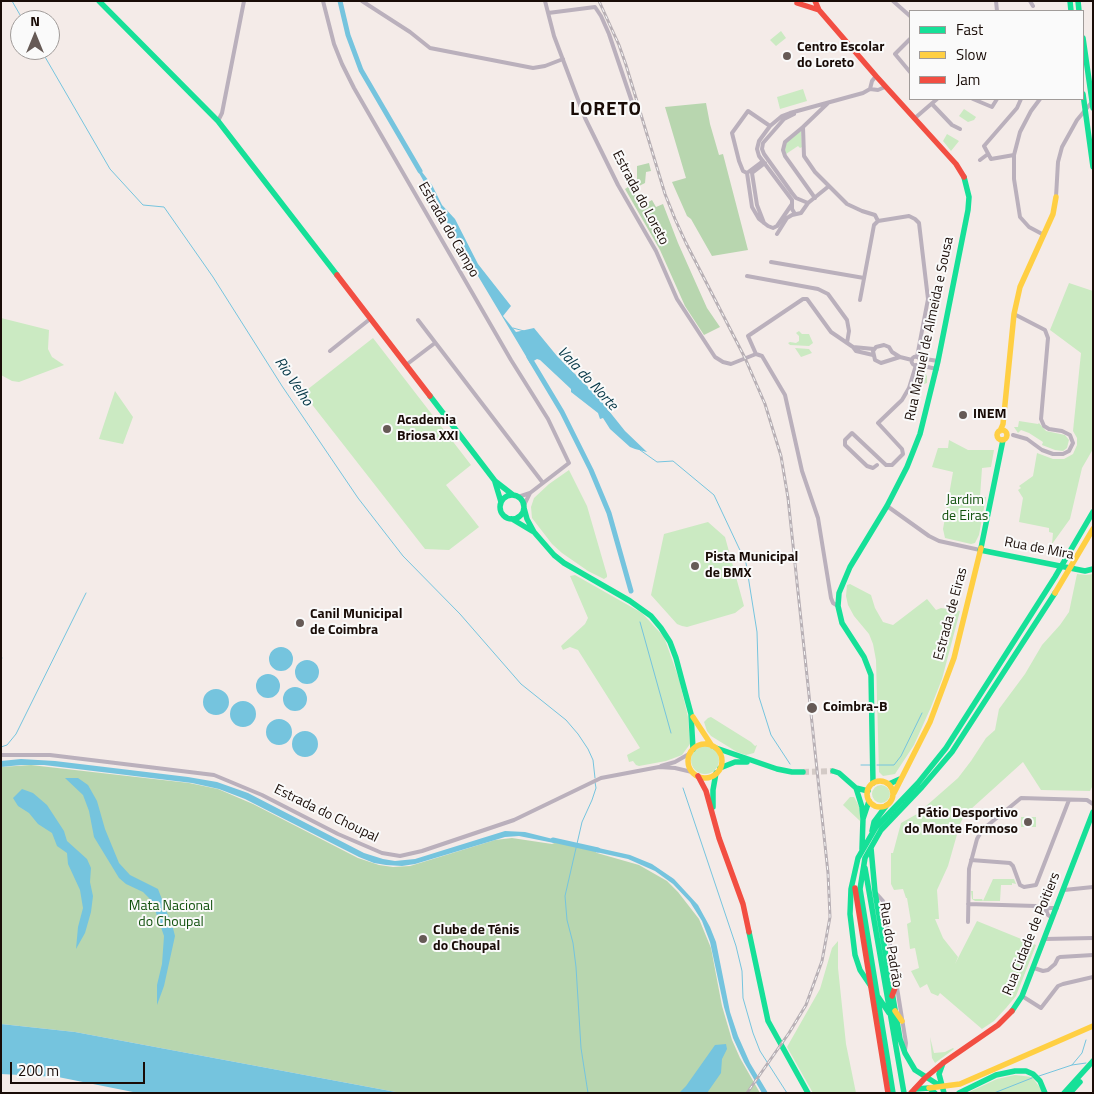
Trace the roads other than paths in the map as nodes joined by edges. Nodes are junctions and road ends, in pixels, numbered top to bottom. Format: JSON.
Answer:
{"nodes":[{"id":1,"x":99,"y":1,"type":"edge"},
{"id":2,"x":244,"y":1,"type":"edge"},
{"id":3,"x":323,"y":1,"type":"edge"},
{"id":4,"x":362,"y":1,"type":"edge"},
{"id":5,"x":545,"y":1,"type":"edge"},
{"id":6,"x":805,"y":1,"type":"edge"},
{"id":7,"x":815,"y":1,"type":"edge"},
{"id":8,"x":893,"y":1,"type":"edge"},
{"id":9,"x":1030,"y":1,"type":"edge"},
{"id":10,"x":794,"y":2,"type":"edge"},
{"id":11,"x":1033,"y":6,"type":"dead end"},
{"id":12,"x":819,"y":10,"type":"junction"},
{"id":13,"x":548,"y":13,"type":"junction"},
{"id":14,"x":909,"y":15,"type":"edge"},
{"id":15,"x":909,"y":40,"type":"edge"},
{"id":16,"x":1084,"y":50,"type":"edge"},
{"id":17,"x":563,"y":59,"type":"junction"},
{"id":18,"x":909,"y":71,"type":"edge"},
{"id":19,"x":876,"y":76,"type":"junction"},
{"id":20,"x":886,"y":87,"type":"junction"},
{"id":21,"x":870,"y":89,"type":"junction"},
{"id":22,"x":1084,"y":96,"type":"edge"},
{"id":23,"x":975,"y":100,"type":"edge"},
{"id":24,"x":996,"y":100,"type":"edge"},
{"id":25,"x":1021,"y":100,"type":"edge"},
{"id":26,"x":1039,"y":100,"type":"edge"},
{"id":27,"x":1084,"y":100,"type":"edge"},
{"id":28,"x":934,"y":101,"type":"edge"},
{"id":29,"x":1093,"y":102,"type":"edge"},
{"id":30,"x":829,"y":103,"type":"junction"},
{"id":31,"x":633,"y":105,"type":"dead end"},
{"id":32,"x":1091,"y":107,"type":"edge"},
{"id":33,"x":798,"y":111,"type":"junction"},
{"id":34,"x":915,"y":118,"type":"junction"},
{"id":35,"x":218,"y":121,"type":"junction"},
{"id":36,"x":770,"y":126,"type":"junction"},
{"id":37,"x":803,"y":126,"type":"junction"},
{"id":38,"x":960,"y":129,"type":"dead end"},
{"id":39,"x":988,"y":154,"type":"junction"},
{"id":40,"x":1014,"y":155,"type":"junction"},
{"id":41,"x":980,"y":160,"type":"dead end"},
{"id":42,"x":764,"y":162,"type":"junction"},
{"id":43,"x":1093,"y":168,"type":"edge"},
{"id":44,"x":747,"y":173,"type":"junction"},
{"id":45,"x":829,"y":186,"type":"junction"},
{"id":46,"x":816,"y":198,"type":"junction"},
{"id":47,"x":1056,"y":198,"type":"joint"},
{"id":48,"x":808,"y":203,"type":"junction"},
{"id":49,"x":792,"y":204,"type":"junction"},
{"id":50,"x":795,"y":214,"type":"junction"},
{"id":51,"x":878,"y":221,"type":"junction"},
{"id":52,"x":764,"y":223,"type":"junction"},
{"id":53,"x":777,"y":234,"type":"dead end"},
{"id":54,"x":1044,"y":235,"type":"junction"},
{"id":55,"x":771,"y":262,"type":"dead end"},
{"id":56,"x":747,"y":276,"type":"dead end"},
{"id":57,"x":864,"y":278,"type":"junction"},
{"id":58,"x":860,"y":300,"type":"dead end"},
{"id":59,"x":1014,"y":314,"type":"junction"},
{"id":60,"x":370,"y":319,"type":"junction"},
{"id":61,"x":418,"y":320,"type":"dead end"},
{"id":62,"x":435,"y":343,"type":"junction"},
{"id":63,"x":847,"y":343,"type":"junction"},
{"id":64,"x":853,"y":347,"type":"junction"},
{"id":65,"x":874,"y":349,"type":"junction"},
{"id":66,"x":330,"y":351,"type":"dead end"},
{"id":67,"x":756,"y":354,"type":"junction"},
{"id":68,"x":873,"y":355,"type":"junction"},
{"id":69,"x":918,"y":357,"type":"junction"},
{"id":70,"x":900,"y":358,"type":"junction"},
{"id":71,"x":912,"y":360,"type":"junction"},
{"id":72,"x":938,"y":362,"type":"junction"},
{"id":73,"x":917,"y":365,"type":"junction"},
{"id":74,"x":406,"y":366,"type":"junction"},
{"id":75,"x":937,"y":369,"type":"junction"},
{"id":76,"x":1013,"y":435,"type":"dead end"},
{"id":77,"x":876,"y":465,"type":"dead end"},
{"id":78,"x":495,"y":481,"type":"junction"},
{"id":79,"x":543,"y":483,"type":"junction"},
{"id":80,"x":530,"y":493,"type":"junction"},
{"id":81,"x":515,"y":496,"type":"junction"},
{"id":82,"x":502,"y":502,"type":"junction"},
{"id":83,"x":887,"y":506,"type":"junction"},
{"id":84,"x":524,"y":507,"type":"junction"},
{"id":85,"x":1093,"y":512,"type":"edge"},
{"id":86,"x":512,"y":519,"type":"junction"},
{"id":87,"x":1093,"y":529,"type":"edge"},
{"id":88,"x":534,"y":532,"type":"junction"},
{"id":89,"x":980,"y":550,"type":"junction"},
{"id":90,"x":1093,"y":569,"type":"edge"},
{"id":91,"x":838,"y":606,"type":"junction"},
{"id":92,"x":692,"y":714,"type":"junction"},
{"id":93,"x":713,"y":747,"type":"junction"},
{"id":94,"x":691,"y":751,"type":"junction"},
{"id":95,"x":1,"y":755,"type":"edge"},
{"id":96,"x":754,"y":762,"type":"junction"},
{"id":97,"x":659,"y":767,"type":"junction"},
{"id":98,"x":832,"y":770,"type":"tunnel mouth"},
{"id":99,"x":718,"y":771,"type":"junction"},
{"id":100,"x":692,"y":772,"type":"junction"},
{"id":101,"x":803,"y":772,"type":"tunnel mouth"},
{"id":102,"x":698,"y":776,"type":"junction"},
{"id":103,"x":900,"y":779,"type":"junction"},
{"id":104,"x":876,"y":782,"type":"junction"},
{"id":105,"x":888,"y":784,"type":"junction"},
{"id":106,"x":920,"y":785,"type":"junction"},
{"id":107,"x":856,"y":790,"type":"junction"},
{"id":108,"x":868,"y":791,"type":"junction"},
{"id":109,"x":894,"y":794,"type":"junction"},
{"id":110,"x":1058,"y":799,"type":"junction"},
{"id":111,"x":868,"y":800,"type":"junction"},
{"id":112,"x":1070,"y":800,"type":"junction"},
{"id":113,"x":1093,"y":804,"type":"edge"},
{"id":114,"x":886,"y":806,"type":"junction"},
{"id":115,"x":1064,"y":811,"type":"junction"},
{"id":116,"x":713,"y":812,"type":"junction"},
{"id":117,"x":1093,"y":812,"type":"edge"},
{"id":118,"x":863,"y":819,"type":"junction"},
{"id":119,"x":971,"y":860,"type":"junction"},
{"id":120,"x":856,"y":872,"type":"junction"},
{"id":121,"x":1093,"y":887,"type":"edge"},
{"id":122,"x":1064,"y":890,"type":"junction"},
{"id":123,"x":875,"y":892,"type":"junction"},
{"id":124,"x":968,"y":904,"type":"junction"},
{"id":125,"x":1057,"y":908,"type":"junction"},
{"id":126,"x":1046,"y":910,"type":"junction"},
{"id":127,"x":1053,"y":918,"type":"junction"},
{"id":128,"x":968,"y":922,"type":"dead end"},
{"id":129,"x":1093,"y":938,"type":"edge"},
{"id":130,"x":1045,"y":939,"type":"junction"},
{"id":131,"x":1093,"y":955,"type":"edge"},
{"id":132,"x":1034,"y":968,"type":"junction"},
{"id":133,"x":1093,"y":978,"type":"edge"},
{"id":134,"x":896,"y":984,"type":"junction"},
{"id":135,"x":1022,"y":996,"type":"junction"},
{"id":136,"x":892,"y":998,"type":"junction"},
{"id":137,"x":891,"y":1014,"type":"junction"},
{"id":138,"x":878,"y":1015,"type":"dead end"},
{"id":139,"x":902,"y":1021,"type":"junction"},
{"id":140,"x":1093,"y":1026,"type":"edge"},
{"id":141,"x":905,"y":1053,"type":"junction"},
{"id":142,"x":1093,"y":1061,"type":"edge"},
{"id":143,"x":943,"y":1063,"type":"junction"},
{"id":144,"x":1093,"y":1067,"type":"edge"},
{"id":145,"x":915,"y":1070,"type":"junction"},
{"id":146,"x":932,"y":1071,"type":"junction"},
{"id":147,"x":925,"y":1078,"type":"junction"},
{"id":148,"x":929,"y":1088,"type":"junction"},
{"id":149,"x":943,"y":1090,"type":"edge"},
{"id":150,"x":1044,"y":1090,"type":"edge"},
{"id":151,"x":913,"y":1091,"type":"edge"},
{"id":152,"x":808,"y":1093,"type":"edge"},
{"id":153,"x":888,"y":1093,"type":"edge"},
{"id":154,"x":893,"y":1093,"type":"edge"},
{"id":155,"x":904,"y":1093,"type":"edge"},
{"id":156,"x":935,"y":1093,"type":"edge"},
{"id":157,"x":959,"y":1093,"type":"edge"},
{"id":158,"x":1064,"y":1093,"type":"edge"},
{"id":159,"x":1070,"y":1093,"type":"edge"}],
"edges":[{"from":1,"to":35,"type":"main road"},
{"from":2,"to":35,"type":"street"},
{"from":3,"to":79,"type":"street","name":"Estrada do Campo"},
{"from":4,"to":17,"type":"street"},
{"from":5,"to":13,"type":"street","name":"Estrada do Loreto"},
{"from":6,"to":10,"type":"main road"},
{"from":7,"to":12,"type":"main road"},
{"from":8,"to":14,"type":"street"},
{"from":9,"to":11,"type":"street"},
{"from":10,"to":12,"type":"main road"},
{"from":12,"to":19,"type":"main road","name":"Rua Manuel de Almeida e Sousa"},
{"from":13,"to":17,"type":"street","name":"Estrada do Loreto"},
{"from":13,"to":31,"type":"street"},
{"from":15,"to":18,"type":"street"},
{"from":16,"to":32,"type":"main road"},
{"from":17,"to":67,"type":"street","name":"Estrada do Loreto"},
{"from":19,"to":20,"type":"main road","name":"Rua Manuel de Almeida e Sousa"},
{"from":19,"to":21,"type":"street"},
{"from":20,"to":21,"type":"street"},
{"from":20,"to":34,"type":"main road","name":"Rua Manuel de Almeida e Sousa"},
{"from":21,"to":30,"type":"street"},
{"from":22,"to":32,"type":"street"},
{"from":23,"to":24,"type":"street"},
{"from":25,"to":39,"type":"street"},
{"from":26,"to":40,"type":"street"},
{"from":27,"to":43,"type":"main road"},
{"from":28,"to":34,"type":"street"},
{"from":28,"to":38,"type":"street"},
{"from":29,"to":32,"type":"street","name":"Estrada de Eiras"},
{"from":30,"to":33,"type":"street"},
{"from":30,"to":37,"type":"street"},
{"from":32,"to":47,"type":"street","name":"Estrada de Eiras"},
{"from":33,"to":36,"type":"street"},
{"from":33,"to":48,"type":"street"},
{"from":34,"to":72,"type":"main road","name":"Rua Manuel de Almeida e Sousa"},
{"from":35,"to":60,"type":"main road"},
{"from":36,"to":42,"type":"street"},
{"from":36,"to":44,"type":"street"},
{"from":37,"to":45,"type":"street"},
{"from":37,"to":46,"type":"street"},
{"from":39,"to":40,"type":"street"},
{"from":39,"to":41,"type":"street"},
{"from":40,"to":54,"type":"street"},
{"from":42,"to":44,"type":"street"},
{"from":42,"to":49,"type":"street"},
{"from":42,"to":52,"type":"street"},
{"from":44,"to":52,"type":"street"},
{"from":45,"to":46,"type":"street"},
{"from":45,"to":51,"type":"street"},
{"from":46,"to":48,"type":"street"},
{"from":47,"to":54,"type":"main road","name":"Estrada de Eiras"},
{"from":48,"to":50,"type":"street"},
{"from":49,"to":50,"type":"street"},
{"from":49,"to":52,"type":"street"},
{"from":50,"to":53,"type":"street"},
{"from":51,"to":57,"type":"street"},
{"from":51,"to":69,"type":"street"},
{"from":54,"to":59,"type":"main road","name":"Estrada de Eiras"},
{"from":55,"to":57,"type":"street"},
{"from":56,"to":63,"type":"street"},
{"from":57,"to":58,"type":"street"},
{"from":59,"to":76,"type":"street"},
{"from":59,"to":89,"type":"main road","name":"Estrada de Eiras"},
{"from":60,"to":66,"type":"street"},
{"from":60,"to":74,"type":"main road"},
{"from":61,"to":62,"type":"street"},
{"from":62,"to":74,"type":"street"},
{"from":62,"to":79,"type":"street"},
{"from":63,"to":64,"type":"street"},
{"from":63,"to":67,"type":"street"},
{"from":64,"to":65,"type":"street"},
{"from":64,"to":68,"type":"street"},
{"from":65,"to":68,"type":"street"},
{"from":65,"to":70,"type":"street"},
{"from":67,"to":91,"type":"street"},
{"from":68,"to":70,"type":"street"},
{"from":69,"to":71,"type":"street"},
{"from":69,"to":72,"type":"street"},
{"from":69,"to":73,"type":"street"},
{"from":70,"to":71,"type":"street"},
{"from":71,"to":73,"type":"street"},
{"from":72,"to":75,"type":"main road","name":"Rua Manuel de Almeida e Sousa"},
{"from":73,"to":75,"type":"street"},
{"from":73,"to":77,"type":"street"},
{"from":74,"to":78,"type":"main road"},
{"from":75,"to":83,"type":"main road","name":"Rua Manuel de Almeida e Sousa"},
{"from":78,"to":81,"type":"main road"},
{"from":78,"to":82,"type":"main road"},
{"from":79,"to":80,"type":"street"},
{"from":80,"to":81,"type":"street"},
{"from":80,"to":84,"type":"street"},
{"from":81,"to":82,"type":"main road"},
{"from":81,"to":84,"type":"main road"},
{"from":82,"to":86,"type":"main road"},
{"from":83,"to":89,"type":"street"},
{"from":83,"to":91,"type":"main road","name":"Rua Manuel de Almeida e Sousa"},
{"from":84,"to":86,"type":"main road"},
{"from":84,"to":88,"type":"main road"},
{"from":85,"to":106,"type":"main road"},
{"from":86,"to":88,"type":"main road"},
{"from":87,"to":106,"type":"main road"},
{"from":88,"to":92,"type":"main road"},
{"from":89,"to":90,"type":"main road","name":"Rua de Mira"},
{"from":89,"to":103,"type":"main road","name":"Estrada de Eiras"},
{"from":91,"to":104,"type":"main road"},
{"from":92,"to":93,"type":"main road"},
{"from":92,"to":94,"type":"main road"},
{"from":93,"to":94,"type":"main road"},
{"from":93,"to":96,"type":"main road"},
{"from":93,"to":99,"type":"main road"},
{"from":94,"to":97,"type":"street","name":"Estrada do Choupal"},
{"from":94,"to":100,"type":"main road"},
{"from":95,"to":97,"type":"street","name":"Estrada do Choupal"},
{"from":96,"to":99,"type":"main road"},
{"from":96,"to":101,"type":"main road"},
{"from":97,"to":100,"type":"street","name":"Estrada do Choupal"},
{"from":98,"to":107,"type":"main road"},
{"from":99,"to":102,"type":"main road"},
{"from":99,"to":116,"type":"main road"},
{"from":100,"to":102,"type":"main road"},
{"from":102,"to":116,"type":"main road"},
{"from":103,"to":105,"type":"main road"},
{"from":103,"to":109,"type":"main road","name":"Estrada de Eiras"},
{"from":104,"to":105,"type":"main road"},
{"from":104,"to":108,"type":"main road"},
{"from":105,"to":109,"type":"main road"},
{"from":106,"to":120,"type":"main road"},
{"from":106,"to":154,"type":"main road"},
{"from":107,"to":108,"type":"main road"},
{"from":107,"to":111,"type":"main road"},
{"from":107,"to":118,"type":"main road"},
{"from":108,"to":111,"type":"main road"},
{"from":109,"to":114,"type":"main road"},
{"from":110,"to":112,"type":"street"},
{"from":110,"to":115,"type":"street"},
{"from":110,"to":119,"type":"street"},
{"from":111,"to":114,"type":"main road"},
{"from":111,"to":118,"type":"main road","name":"Rua do Padrão"},
{"from":112,"to":113,"type":"street"},
{"from":112,"to":115,"type":"street"},
{"from":114,"to":123,"type":"main road","name":"Rua do Padrão"},
{"from":115,"to":119,"type":"street"},
{"from":116,"to":152,"type":"main road"},
{"from":117,"to":122,"type":"main road","name":"Rua Cidade de Poitiers"},
{"from":118,"to":137,"type":"main road","name":"Rua do Padrão"},
{"from":119,"to":124,"type":"street"},
{"from":120,"to":137,"type":"main road"},
{"from":120,"to":153,"type":"main road"},
{"from":121,"to":122,"type":"street"},
{"from":122,"to":125,"type":"main road","name":"Rua Cidade de Poitiers"},
{"from":123,"to":134,"type":"street","name":"Rua do Padrão"},
{"from":123,"to":136,"type":"main road","name":"Rua do Padrão"},
{"from":124,"to":126,"type":"street"},
{"from":124,"to":128,"type":"street"},
{"from":125,"to":126,"type":"street"},
{"from":125,"to":127,"type":"main road","name":"Rua Cidade de Poitiers"},
{"from":126,"to":127,"type":"street"},
{"from":127,"to":130,"type":"main road","name":"Rua Cidade de Poitiers"},
{"from":129,"to":130,"type":"street"},
{"from":130,"to":132,"type":"main road","name":"Rua Cidade de Poitiers"},
{"from":131,"to":132,"type":"street"},
{"from":132,"to":135,"type":"main road","name":"Rua Cidade de Poitiers"},
{"from":133,"to":135,"type":"street"},
{"from":134,"to":136,"type":"main road"},
{"from":134,"to":139,"type":"street","name":"Rua do Padrão"},
{"from":135,"to":143,"type":"main road","name":"Rua Cidade de Poitiers"},
{"from":136,"to":137,"type":"main road","name":"Rua do Padrão"},
{"from":137,"to":138,"type":"main road"},
{"from":137,"to":139,"type":"main road"},
{"from":137,"to":141,"type":"main road","name":"Rua do Padrão"},
{"from":137,"to":155,"type":"main road","name":"Rua do Padrão"},
{"from":139,"to":141,"type":"street","name":"Rua do Padrão"},
{"from":140,"to":149,"type":"main road"},
{"from":141,"to":145,"type":"main road","name":"Rua do Padrão"},
{"from":142,"to":158,"type":"main road"},
{"from":143,"to":146,"type":"main road","name":"Rua Cidade de Poitiers"},
{"from":143,"to":149,"type":"main road"},
{"from":144,"to":159,"type":"main road"},
{"from":145,"to":146,"type":"main road"},
{"from":145,"to":147,"type":"main road","name":"Rua do Padrão"},
{"from":146,"to":147,"type":"main road","name":"Rua Cidade de Poitiers"},
{"from":147,"to":149,"type":"main road","name":"Rua do Padrão"},
{"from":147,"to":151,"type":"main road","name":"Rua Cidade de Poitiers"},
{"from":148,"to":149,"type":"main road"},
{"from":148,"to":151,"type":"main road"},
{"from":148,"to":156,"type":"main road"},
{"from":150,"to":157,"type":"main road"}]}
